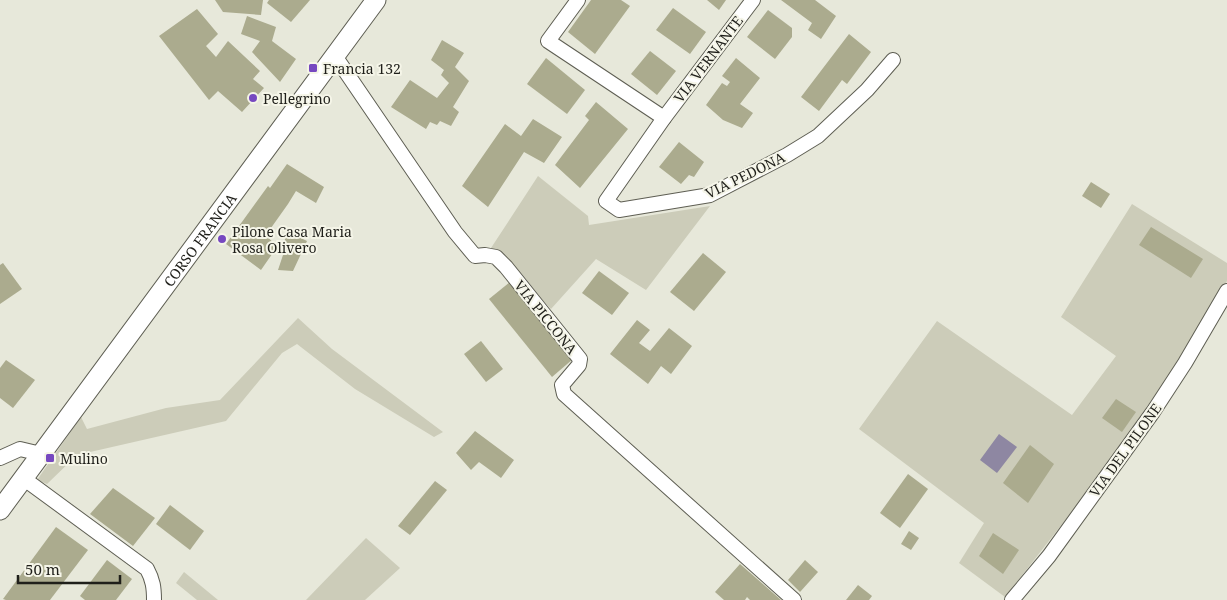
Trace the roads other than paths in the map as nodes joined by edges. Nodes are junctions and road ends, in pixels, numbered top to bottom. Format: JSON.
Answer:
{"nodes":[{"id":1,"x":376,"y":0,"type":"edge"},
{"id":2,"x":578,"y":0,"type":"edge"},
{"id":3,"x":753,"y":0,"type":"edge"},
{"id":4,"x":335,"y":56,"type":"junction"},
{"id":5,"x":893,"y":60,"type":"dead end"},
{"id":6,"x":664,"y":118,"type":"junction"},
{"id":7,"x":1227,"y":291,"type":"edge"},
{"id":8,"x":41,"y":454,"type":"junction"},
{"id":9,"x":0,"y":458,"type":"edge"},
{"id":10,"x":23,"y":478,"type":"junction"},
{"id":11,"x":0,"y":510,"type":"edge"},
{"id":12,"x":154,"y":600,"type":"edge"},
{"id":13,"x":794,"y":600,"type":"edge"},
{"id":14,"x":1012,"y":600,"type":"edge"}],
"edges":[{"from":1,"to":4,"type":"main road","name":"CORSO FRANCIA"},
{"from":2,"to":6,"type":"street"},
{"from":3,"to":6,"type":"street","name":"VIA VERNANTE"},
{"from":4,"to":8,"type":"main road","name":"CORSO FRANCIA"},
{"from":4,"to":13,"type":"street","name":"VIA PICCONA"},
{"from":5,"to":6,"type":"street","name":"VIA PEDONA"},
{"from":7,"to":14,"type":"street","name":"VIA DEL PILONE"},
{"from":8,"to":9,"type":"street"},
{"from":8,"to":10,"type":"main road","name":"CORSO FRANCIA"},
{"from":10,"to":11,"type":"main road","name":"CORSO FRANCIA"},
{"from":10,"to":12,"type":"street"}]}
